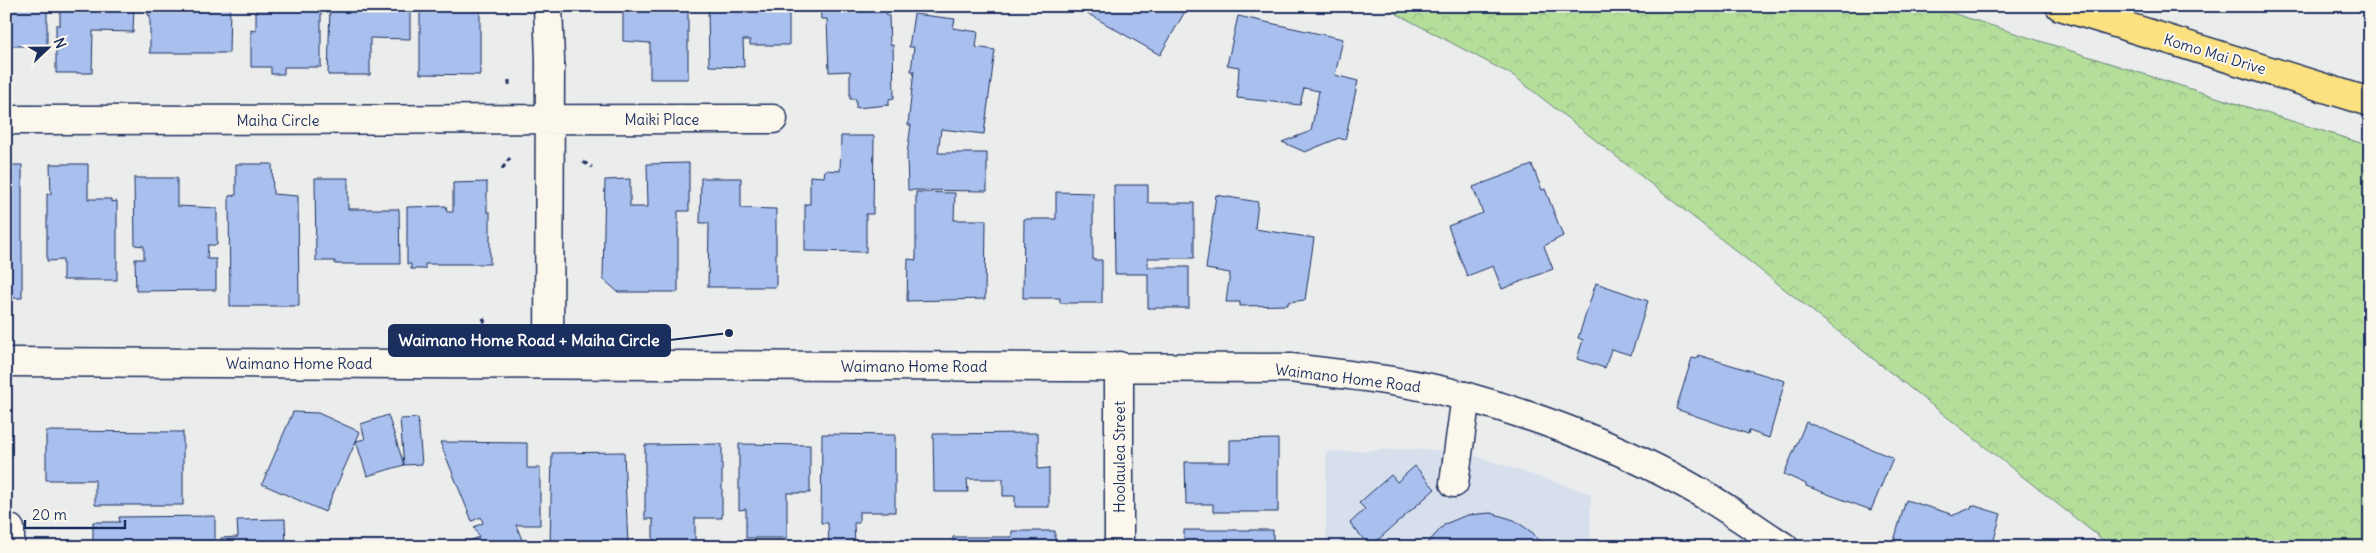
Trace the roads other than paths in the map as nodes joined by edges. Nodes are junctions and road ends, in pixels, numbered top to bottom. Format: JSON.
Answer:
{"nodes":[{"id":1,"x":548,"y":6,"type":"edge"},
{"id":2,"x":2060,"y":6,"type":"edge"},
{"id":3,"x":2370,"y":102,"type":"edge"},
{"id":4,"x":773,"y":119,"type":"dead end"},
{"id":5,"x":6,"y":120,"type":"edge"},
{"id":6,"x":550,"y":120,"type":"junction"},
{"id":7,"x":6,"y":362,"type":"edge"},
{"id":8,"x":549,"y":364,"type":"junction"},
{"id":9,"x":1119,"y":366,"type":"junction"},
{"id":10,"x":1466,"y":396,"type":"junction"},
{"id":11,"x":1454,"y":483,"type":"dead end"},
{"id":12,"x":1119,"y":547,"type":"edge"},
{"id":13,"x":1784,"y":547,"type":"edge"}],
"edges":[{"from":1,"to":6,"type":"street"},
{"from":2,"to":3,"type":"main road","name":"Komo Mai Drive"},
{"from":4,"to":6,"type":"street","name":"Maiki Place"},
{"from":5,"to":6,"type":"street","name":"Maiha Circle"},
{"from":6,"to":8,"type":"street"},
{"from":7,"to":8,"type":"street","name":"Waimano Home Road"},
{"from":8,"to":9,"type":"street","name":"Waimano Home Road"},
{"from":9,"to":10,"type":"street","name":"Waimano Home Road"},
{"from":9,"to":12,"type":"street","name":"Hoolaulea Street"},
{"from":10,"to":11,"type":"street"},
{"from":10,"to":13,"type":"street","name":"Waimano Home Road"}]}
